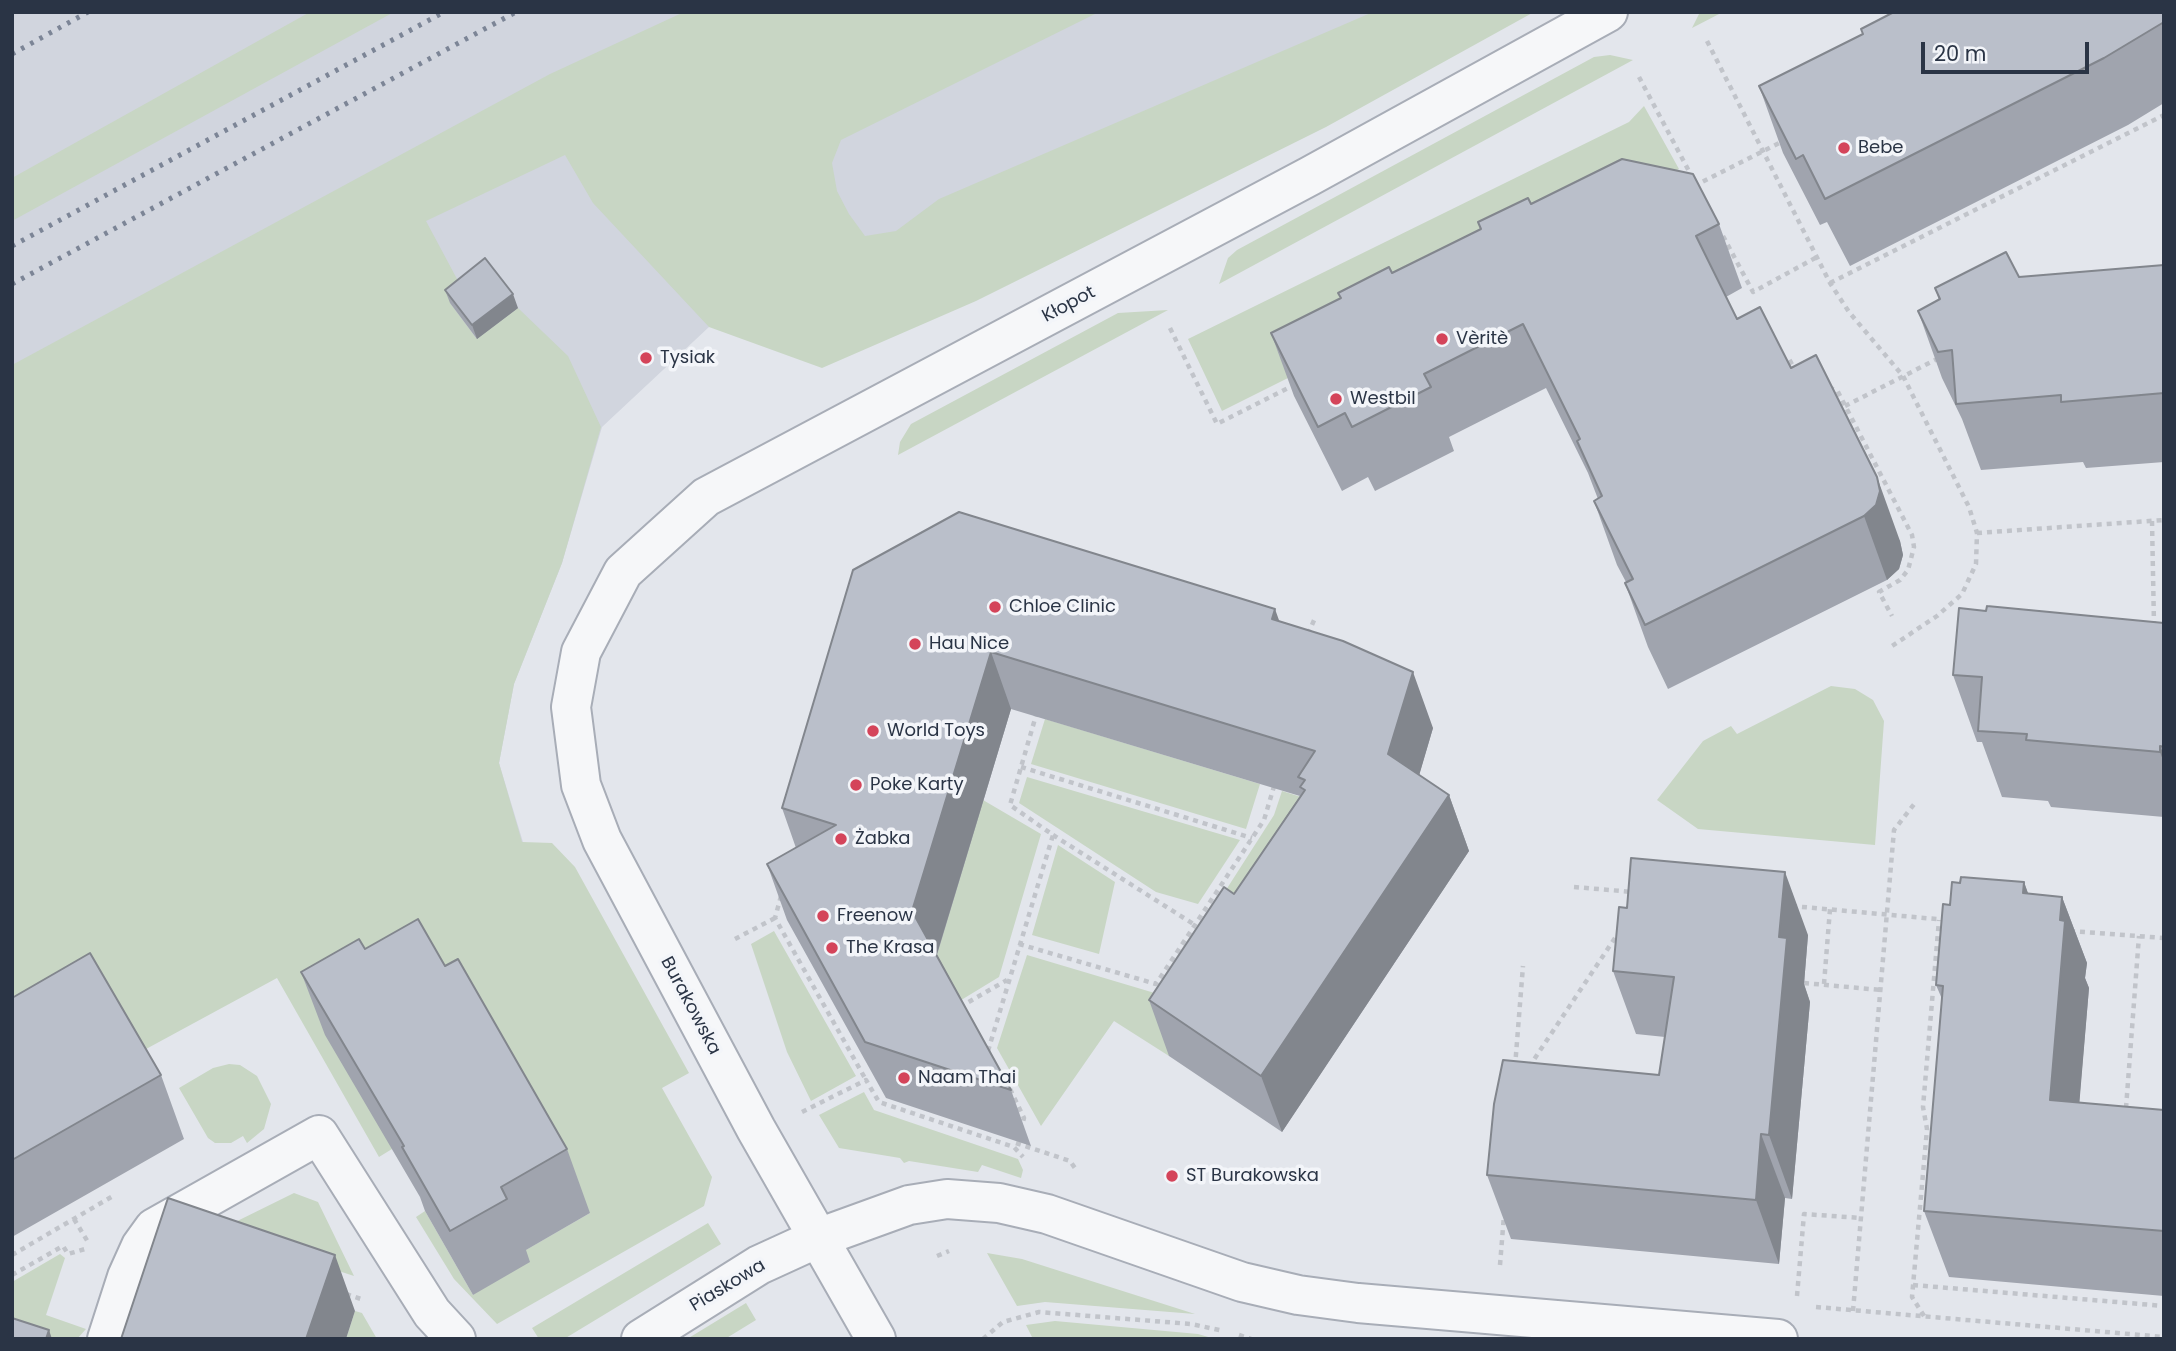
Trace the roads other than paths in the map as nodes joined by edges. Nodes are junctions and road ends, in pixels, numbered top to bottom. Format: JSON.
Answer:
{"nodes":[{"id":1,"x":1608,"y":12,"type":"edge"},
{"id":2,"x":581,"y":652,"type":"joint"},
{"id":3,"x":818,"y":1238,"type":"junction"},
{"id":4,"x":107,"y":1339,"type":"edge"},
{"id":5,"x":456,"y":1339,"type":"edge"},
{"id":6,"x":641,"y":1339,"type":"edge"},
{"id":7,"x":876,"y":1339,"type":"edge"},
{"id":8,"x":1778,"y":1339,"type":"edge"}],
"edges":[{"from":1,"to":2,"type":"street","name":"Kłopot"},
{"from":2,"to":3,"type":"street","name":"Burakowska"},
{"from":3,"to":6,"type":"street","name":"Piaskowa"},
{"from":3,"to":7,"type":"street","name":"Burakowska"},
{"from":3,"to":8,"type":"street","name":"Piaskowa"},
{"from":4,"to":5,"type":"street"}]}
